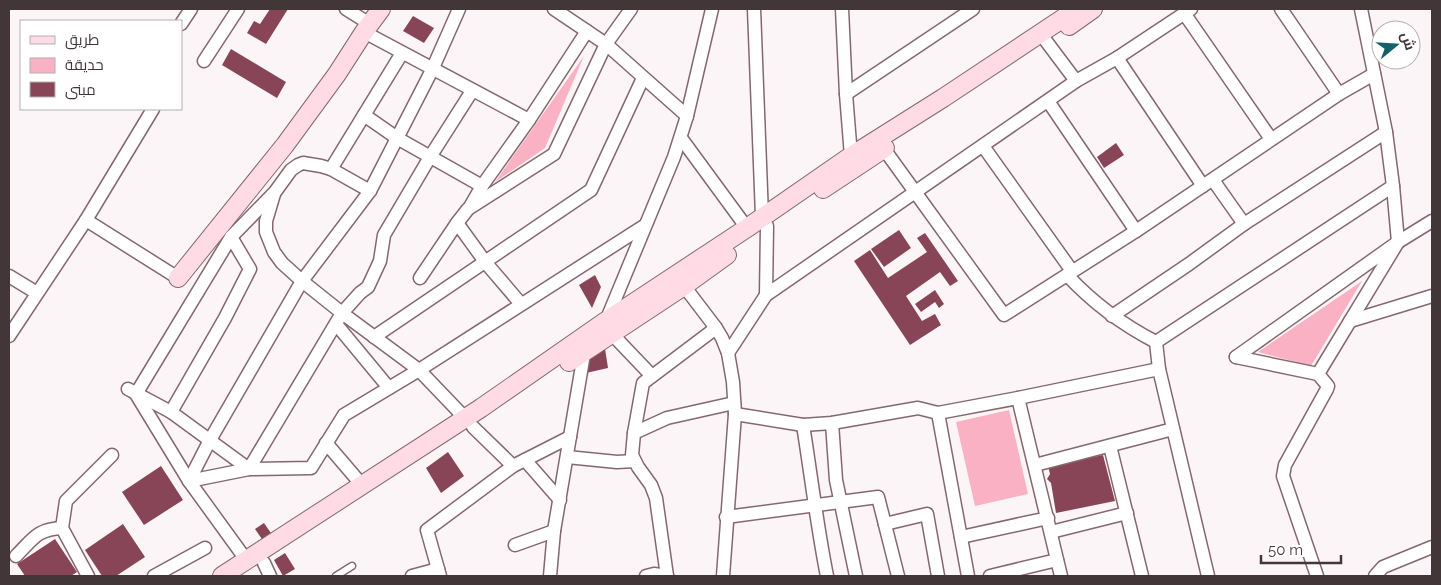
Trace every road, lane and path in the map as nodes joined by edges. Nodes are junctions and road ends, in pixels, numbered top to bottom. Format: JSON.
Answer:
{"nodes":[{"id":1,"x":191,"y":9,"type":"edge"},
{"id":2,"x":238,"y":9,"type":"edge"},
{"id":3,"x":346,"y":9,"type":"edge"},
{"id":4,"x":381,"y":9,"type":"edge"},
{"id":5,"x":459,"y":9,"type":"edge"},
{"id":6,"x":557,"y":9,"type":"edge"},
{"id":7,"x":631,"y":9,"type":"edge"},
{"id":8,"x":712,"y":9,"type":"edge"},
{"id":9,"x":754,"y":9,"type":"edge"},
{"id":10,"x":842,"y":9,"type":"edge"},
{"id":11,"x":973,"y":9,"type":"edge"},
{"id":12,"x":1077,"y":9,"type":"edge"},
{"id":13,"x":1093,"y":9,"type":"edge"},
{"id":14,"x":1281,"y":9,"type":"edge"},
{"id":15,"x":1361,"y":9,"type":"edge"},
{"id":16,"x":1188,"y":11,"type":"edge"},
{"id":17,"x":182,"y":22,"type":"edge"},
{"id":18,"x":367,"y":28,"type":"junction"},
{"id":19,"x":587,"y":31,"type":"junction"},
{"id":20,"x":1046,"y":41,"type":"junction"},
{"id":21,"x":606,"y":44,"type":"junction"},
{"id":22,"x":402,"y":53,"type":"junction"},
{"id":23,"x":1116,"y":58,"type":"junction"},
{"id":24,"x":204,"y":61,"type":"dead end"},
{"id":25,"x":432,"y":70,"type":"junction"},
{"id":26,"x":1374,"y":74,"type":"junction"},
{"id":27,"x":643,"y":78,"type":"junction"},
{"id":28,"x":1076,"y":82,"type":"junction"},
{"id":29,"x":472,"y":91,"type":"junction"},
{"id":30,"x":846,"y":94,"type":"junction"},
{"id":31,"x":1339,"y":94,"type":"junction"},
{"id":32,"x":1048,"y":101,"type":"junction"},
{"id":33,"x":152,"y":110,"type":"edge"},
{"id":34,"x":364,"y":115,"type":"junction"},
{"id":35,"x":687,"y":116,"type":"junction"},
{"id":36,"x":529,"y":120,"type":"junction"},
{"id":37,"x":1386,"y":132,"type":"junction"},
{"id":38,"x":397,"y":138,"type":"junction"},
{"id":39,"x":681,"y":138,"type":"junction"},
{"id":40,"x":1271,"y":139,"type":"junction"},
{"id":41,"x":983,"y":146,"type":"junction"},
{"id":42,"x":884,"y":149,"type":"junction"},
{"id":43,"x":851,"y":156,"type":"junction"},
{"id":44,"x":430,"y":157,"type":"junction"},
{"id":45,"x":331,"y":169,"type":"junction"},
{"id":46,"x":1208,"y":183,"type":"junction"},
{"id":47,"x":482,"y":186,"type":"junction"},
{"id":48,"x":1393,"y":186,"type":"junction"},
{"id":49,"x":370,"y":191,"type":"junction"},
{"id":50,"x":275,"y":192,"type":"junction"},
{"id":51,"x":914,"y":192,"type":"junction"},
{"id":52,"x":468,"y":209,"type":"junction"},
{"id":53,"x":86,"y":220,"type":"junction"},
{"id":54,"x":765,"y":221,"type":"junction"},
{"id":55,"x":1432,"y":221,"type":"edge"},
{"id":56,"x":457,"y":223,"type":"junction"},
{"id":57,"x":1244,"y":224,"type":"junction"},
{"id":58,"x":644,"y":226,"type":"junction"},
{"id":59,"x":746,"y":228,"type":"junction"},
{"id":60,"x":1136,"y":231,"type":"junction"},
{"id":61,"x":231,"y":237,"type":"junction"},
{"id":62,"x":1398,"y":242,"type":"junction"},
{"id":63,"x":486,"y":263,"type":"junction"},
{"id":64,"x":1069,"y":273,"type":"junction"},
{"id":65,"x":9,"y":276,"type":"edge"},
{"id":66,"x":178,"y":278,"type":"joint"},
{"id":67,"x":420,"y":278,"type":"dead end"},
{"id":68,"x":302,"y":281,"type":"junction"},
{"id":69,"x":684,"y":286,"type":"junction"},
{"id":70,"x":37,"y":293,"type":"junction"},
{"id":71,"x":766,"y":295,"type":"junction"},
{"id":72,"x":1432,"y":296,"type":"edge"},
{"id":73,"x":522,"y":304,"type":"junction"},
{"id":74,"x":1112,"y":316,"type":"junction"},
{"id":75,"x":339,"y":318,"type":"junction"},
{"id":76,"x":1350,"y":321,"type":"junction"},
{"id":77,"x":608,"y":327,"type":"junction"},
{"id":78,"x":716,"y":328,"type":"junction"},
{"id":79,"x":9,"y":336,"type":"edge"},
{"id":80,"x":374,"y":337,"type":"junction"},
{"id":81,"x":1156,"y":342,"type":"junction"},
{"id":82,"x":585,"y":343,"type":"junction"},
{"id":83,"x":728,"y":353,"type":"junction"},
{"id":84,"x":1159,"y":369,"type":"junction"},
{"id":85,"x":420,"y":370,"type":"junction"},
{"id":86,"x":1318,"y":374,"type":"junction"},
{"id":87,"x":652,"y":376,"type":"junction"},
{"id":88,"x":389,"y":388,"type":"junction"},
{"id":89,"x":132,"y":392,"type":"junction"},
{"id":90,"x":1018,"y":398,"type":"junction"},
{"id":91,"x":734,"y":409,"type":"junction"},
{"id":92,"x":171,"y":412,"type":"junction"},
{"id":93,"x":938,"y":413,"type":"junction"},
{"id":94,"x":469,"y":422,"type":"junction"},
{"id":95,"x":832,"y":422,"type":"junction"},
{"id":96,"x":803,"y":425,"type":"junction"},
{"id":97,"x":1173,"y":429,"type":"junction"},
{"id":98,"x":634,"y":434,"type":"junction"},
{"id":99,"x":570,"y":437,"type":"junction"},
{"id":100,"x":210,"y":440,"type":"junction"},
{"id":101,"x":326,"y":443,"type":"junction"},
{"id":102,"x":1110,"y":446,"type":"junction"},
{"id":103,"x":112,"y":454,"type":"dead end"},
{"id":104,"x":567,"y":457,"type":"junction"},
{"id":105,"x":525,"y":460,"type":"junction"},
{"id":106,"x":634,"y":460,"type":"junction"},
{"id":107,"x":1035,"y":465,"type":"junction"},
{"id":108,"x":513,"y":466,"type":"junction"},
{"id":109,"x":249,"y":469,"type":"junction"},
{"id":110,"x":189,"y":481,"type":"junction"},
{"id":111,"x":362,"y":485,"type":"junction"},
{"id":112,"x":560,"y":500,"type":"junction"},
{"id":113,"x":840,"y":502,"type":"junction"},
{"id":114,"x":816,"y":505,"type":"junction"},
{"id":115,"x":1127,"y":513,"type":"junction"},
{"id":116,"x":726,"y":517,"type":"junction"},
{"id":117,"x":1048,"y":518,"type":"junction"},
{"id":118,"x":885,"y":524,"type":"junction"},
{"id":119,"x":62,"y":528,"type":"junction"},
{"id":120,"x":554,"y":531,"type":"junction"},
{"id":121,"x":1051,"y":532,"type":"junction"},
{"id":122,"x":961,"y":537,"type":"junction"},
{"id":123,"x":515,"y":545,"type":"dead end"},
{"id":124,"x":1432,"y":547,"type":"edge"},
{"id":125,"x":205,"y":548,"type":"dead end"},
{"id":126,"x":16,"y":556,"type":"dead end"},
{"id":127,"x":1057,"y":560,"type":"junction"},
{"id":128,"x":352,"y":566,"type":"dead end"},
{"id":129,"x":256,"y":569,"type":"edge"},
{"id":130,"x":439,"y":573,"type":"edge"},
{"id":131,"x":88,"y":576,"type":"edge"},
{"id":132,"x":154,"y":576,"type":"edge"},
{"id":133,"x":222,"y":576,"type":"edge"},
{"id":134,"x":336,"y":576,"type":"edge"},
{"id":135,"x":412,"y":576,"type":"edge"},
{"id":136,"x":550,"y":576,"type":"edge"},
{"id":137,"x":646,"y":576,"type":"edge"},
{"id":138,"x":667,"y":576,"type":"edge"},
{"id":139,"x":723,"y":576,"type":"edge"},
{"id":140,"x":827,"y":576,"type":"edge"},
{"id":141,"x":856,"y":576,"type":"edge"},
{"id":142,"x":898,"y":576,"type":"edge"},
{"id":143,"x":938,"y":576,"type":"edge"},
{"id":144,"x":968,"y":576,"type":"edge"},
{"id":145,"x":990,"y":576,"type":"edge"},
{"id":146,"x":1061,"y":576,"type":"edge"},
{"id":147,"x":1142,"y":576,"type":"edge"},
{"id":148,"x":1208,"y":576,"type":"edge"},
{"id":149,"x":1317,"y":576,"type":"edge"},
{"id":150,"x":1375,"y":576,"type":"edge"}],
"edges":[{"from":1,"to":17,"type":"street"},
{"from":2,"to":24,"type":"street"},
{"from":3,"to":18,"type":"street"},
{"from":4,"to":18,"type":"main road"},
{"from":5,"to":25,"type":"street"},
{"from":6,"to":19,"type":"street"},
{"from":7,"to":21,"type":"street"},
{"from":8,"to":35,"type":"street"},
{"from":9,"to":54,"type":"street"},
{"from":10,"to":30,"type":"street"},
{"from":11,"to":30,"type":"street"},
{"from":12,"to":43,"type":"main road"},
{"from":13,"to":20,"type":"main road"},
{"from":14,"to":31,"type":"street"},
{"from":15,"to":26,"type":"street"},
{"from":16,"to":23,"type":"street"},
{"from":16,"to":40,"type":"street"},
{"from":18,"to":22,"type":"street"},
{"from":18,"to":66,"type":"main road"},
{"from":19,"to":21,"type":"street"},
{"from":19,"to":36,"type":"street"},
{"from":20,"to":28,"type":"street"},
{"from":20,"to":42,"type":"main road"},
{"from":21,"to":27,"type":"street"},
{"from":21,"to":52,"type":"street"},
{"from":22,"to":25,"type":"street"},
{"from":22,"to":34,"type":"street"},
{"from":23,"to":28,"type":"street"},
{"from":23,"to":46,"type":"street"},
{"from":25,"to":29,"type":"street"},
{"from":25,"to":38,"type":"street"},
{"from":26,"to":31,"type":"street"},
{"from":26,"to":37,"type":"street"},
{"from":27,"to":35,"type":"street"},
{"from":27,"to":63,"type":"street"},
{"from":28,"to":32,"type":"street"},
{"from":29,"to":36,"type":"street"},
{"from":29,"to":44,"type":"street"},
{"from":30,"to":43,"type":"street"},
{"from":31,"to":40,"type":"street"},
{"from":32,"to":41,"type":"street"},
{"from":32,"to":60,"type":"street"},
{"from":33,"to":53,"type":"street"},
{"from":34,"to":38,"type":"street"},
{"from":34,"to":45,"type":"street"},
{"from":35,"to":39,"type":"street"},
{"from":36,"to":47,"type":"street"},
{"from":37,"to":48,"type":"street"},
{"from":37,"to":57,"type":"street"},
{"from":38,"to":44,"type":"street"},
{"from":38,"to":49,"type":"street"},
{"from":39,"to":58,"type":"street"},
{"from":39,"to":59,"type":"street"},
{"from":40,"to":46,"type":"street"},
{"from":41,"to":51,"type":"street"},
{"from":41,"to":64,"type":"street"},
{"from":42,"to":51,"type":"street"},
{"from":42,"to":54,"type":"main road"},
{"from":43,"to":54,"type":"main road"},
{"from":44,"to":47,"type":"street"},
{"from":44,"to":75,"type":"street"},
{"from":45,"to":49,"type":"street"},
{"from":45,"to":50,"type":"street"},
{"from":46,"to":57,"type":"street"},
{"from":46,"to":60,"type":"street"},
{"from":47,"to":52,"type":"street"},
{"from":48,"to":62,"type":"street"},
{"from":48,"to":81,"type":"street"},
{"from":49,"to":68,"type":"street"},
{"from":50,"to":61,"type":"street"},
{"from":50,"to":68,"type":"street"},
{"from":51,"to":64,"type":"street"},
{"from":51,"to":71,"type":"street"},
{"from":52,"to":56,"type":"street"},
{"from":53,"to":66,"type":"street"},
{"from":53,"to":70,"type":"street"},
{"from":54,"to":59,"type":"main road"},
{"from":54,"to":69,"type":"main road"},
{"from":54,"to":71,"type":"street"},
{"from":55,"to":62,"type":"street"},
{"from":56,"to":63,"type":"street"},
{"from":56,"to":67,"type":"street"},
{"from":57,"to":74,"type":"street"},
{"from":58,"to":73,"type":"street"},
{"from":58,"to":77,"type":"street"},
{"from":59,"to":77,"type":"main road"},
{"from":60,"to":64,"type":"street"},
{"from":61,"to":89,"type":"street"},
{"from":61,"to":92,"type":"street"},
{"from":62,"to":76,"type":"street"},
{"from":62,"to":86,"type":"street"},
{"from":63,"to":73,"type":"street"},
{"from":63,"to":80,"type":"street"},
{"from":64,"to":74,"type":"street"},
{"from":65,"to":70,"type":"street"},
{"from":68,"to":75,"type":"street"},
{"from":68,"to":100,"type":"street"},
{"from":69,"to":77,"type":"main road"},
{"from":69,"to":78,"type":"street"},
{"from":70,"to":79,"type":"street"},
{"from":71,"to":83,"type":"street"},
{"from":72,"to":76,"type":"street"},
{"from":73,"to":85,"type":"street"},
{"from":74,"to":81,"type":"street"},
{"from":75,"to":80,"type":"street"},
{"from":75,"to":88,"type":"street"},
{"from":75,"to":109,"type":"street"},
{"from":76,"to":86,"type":"street"},
{"from":77,"to":82,"type":"main road"},
{"from":77,"to":87,"type":"street"},
{"from":78,"to":83,"type":"street"},
{"from":78,"to":87,"type":"street"},
{"from":80,"to":85,"type":"street"},
{"from":81,"to":84,"type":"street"},
{"from":82,"to":94,"type":"main road"},
{"from":82,"to":99,"type":"street"},
{"from":83,"to":91,"type":"street"},
{"from":84,"to":90,"type":"street"},
{"from":84,"to":97,"type":"street"},
{"from":85,"to":88,"type":"street"},
{"from":85,"to":94,"type":"street"},
{"from":86,"to":149,"type":"street"},
{"from":87,"to":98,"type":"street"},
{"from":88,"to":101,"type":"street"},
{"from":89,"to":92,"type":"street"},
{"from":89,"to":110,"type":"street"},
{"from":90,"to":93,"type":"street"},
{"from":90,"to":107,"type":"street"},
{"from":91,"to":96,"type":"street"},
{"from":91,"to":98,"type":"street"},
{"from":91,"to":116,"type":"street"},
{"from":92,"to":100,"type":"street"},
{"from":93,"to":95,"type":"street"},
{"from":93,"to":122,"type":"street"},
{"from":94,"to":108,"type":"street"},
{"from":94,"to":111,"type":"main road"},
{"from":94,"to":129,"type":"main road"},
{"from":95,"to":96,"type":"street"},
{"from":95,"to":113,"type":"street"},
{"from":96,"to":114,"type":"street"},
{"from":97,"to":102,"type":"street"},
{"from":97,"to":148,"type":"street"},
{"from":98,"to":106,"type":"street"},
{"from":99,"to":104,"type":"street"},
{"from":99,"to":105,"type":"street"},
{"from":100,"to":109,"type":"street"},
{"from":100,"to":110,"type":"street"},
{"from":101,"to":109,"type":"street"},
{"from":101,"to":111,"type":"street"},
{"from":102,"to":107,"type":"street"},
{"from":102,"to":115,"type":"street"},
{"from":103,"to":119,"type":"street"},
{"from":104,"to":106,"type":"street"},
{"from":104,"to":112,"type":"street"},
{"from":105,"to":108,"type":"street"},
{"from":105,"to":112,"type":"street"},
{"from":106,"to":138,"type":"street"},
{"from":107,"to":117,"type":"street"},
{"from":108,"to":130,"type":"street"},
{"from":109,"to":110,"type":"street"},
{"from":110,"to":129,"type":"street"},
{"from":111,"to":129,"type":"main road"},
{"from":112,"to":120,"type":"street"},
{"from":113,"to":114,"type":"street"},
{"from":113,"to":118,"type":"street"},
{"from":113,"to":141,"type":"street"},
{"from":114,"to":116,"type":"street"},
{"from":114,"to":140,"type":"street"},
{"from":115,"to":121,"type":"street"},
{"from":115,"to":147,"type":"street"},
{"from":116,"to":139,"type":"street"},
{"from":117,"to":121,"type":"street"},
{"from":117,"to":122,"type":"street"},
{"from":118,"to":142,"type":"street"},
{"from":118,"to":143,"type":"street"},
{"from":119,"to":126,"type":"street"},
{"from":119,"to":131,"type":"street"},
{"from":120,"to":123,"type":"street"},
{"from":120,"to":136,"type":"street"},
{"from":121,"to":127,"type":"street"},
{"from":122,"to":144,"type":"street"},
{"from":124,"to":150,"type":"street"},
{"from":125,"to":132,"type":"street"},
{"from":127,"to":145,"type":"street"},
{"from":127,"to":146,"type":"street"},
{"from":128,"to":134,"type":"lane"},
{"from":129,"to":133,"type":"main road"},
{"from":130,"to":135,"type":"street"},
{"from":137,"to":138,"type":"street"}]}
